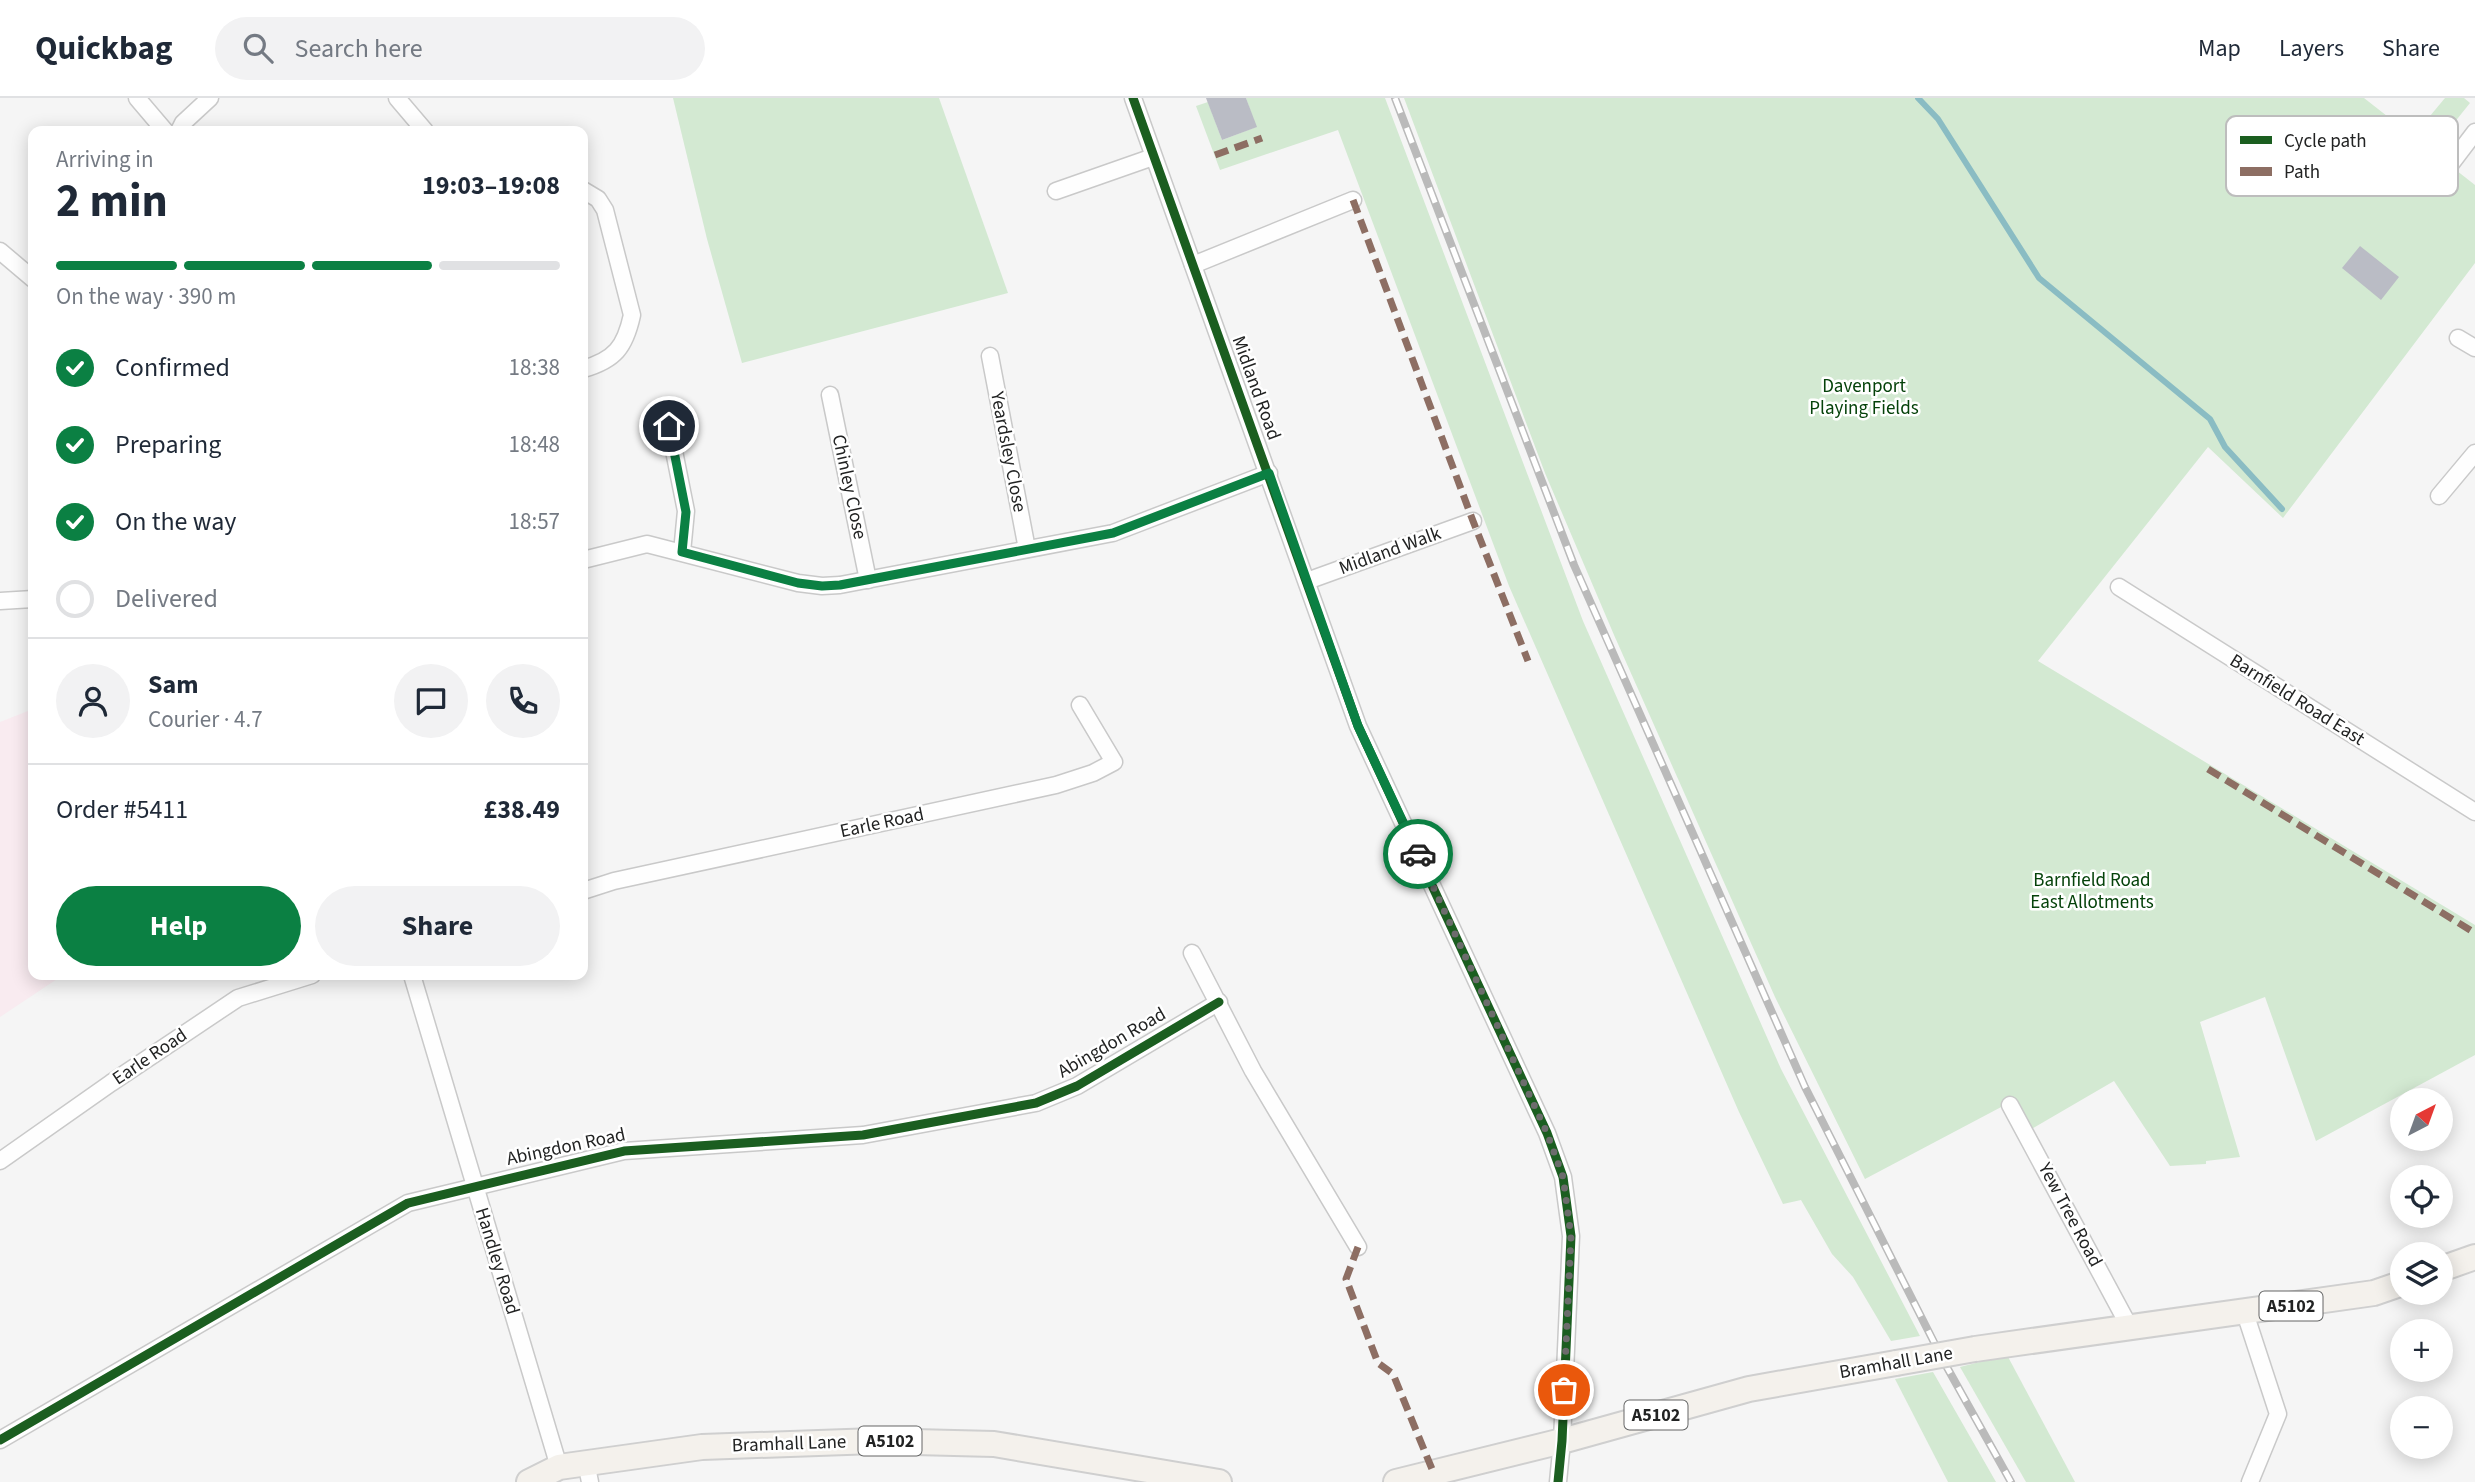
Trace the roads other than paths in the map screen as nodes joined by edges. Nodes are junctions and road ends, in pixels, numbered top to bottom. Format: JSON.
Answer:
{"nodes":[{"id":1,"x":137,"y":98,"type":"edge"},
{"id":2,"x":210,"y":98,"type":"edge"},
{"id":3,"x":397,"y":98,"type":"edge"},
{"id":4,"x":1133,"y":98,"type":"edge"},
{"id":5,"x":161,"y":126,"type":"edge"},
{"id":6,"x":182,"y":126,"type":"edge"},
{"id":7,"x":421,"y":126,"type":"edge"},
{"id":8,"x":2475,"y":132,"type":"edge"},
{"id":9,"x":2458,"y":154,"type":"edge"},
{"id":10,"x":1153,"y":157,"type":"junction"},
{"id":11,"x":1056,"y":191,"type":"dead end"},
{"id":12,"x":588,"y":193,"type":"edge"},
{"id":13,"x":1353,"y":200,"type":"dead end"},
{"id":14,"x":0,"y":251,"type":"edge"},
{"id":15,"x":1193,"y":265,"type":"junction"},
{"id":16,"x":28,"y":275,"type":"edge"},
{"id":17,"x":2458,"y":338,"type":"dead end"},
{"id":18,"x":2475,"y":348,"type":"edge"},
{"id":19,"x":990,"y":356,"type":"dead end"},
{"id":20,"x":588,"y":368,"type":"edge"},
{"id":21,"x":830,"y":395,"type":"dead end"},
{"id":22,"x":669,"y":426,"type":"dead end"},
{"id":23,"x":2475,"y":453,"type":"edge"},
{"id":24,"x":1269,"y":473,"type":"junction"},
{"id":25,"x":2439,"y":496,"type":"dead end"},
{"id":26,"x":1473,"y":521,"type":"dead end"},
{"id":27,"x":1027,"y":549,"type":"junction"},
{"id":28,"x":682,"y":552,"type":"junction"},
{"id":29,"x":588,"y":559,"type":"edge"},
{"id":30,"x":868,"y":580,"type":"junction"},
{"id":31,"x":1307,"y":581,"type":"junction"},
{"id":32,"x":2119,"y":587,"type":"dead end"},
{"id":33,"x":28,"y":599,"type":"edge"},
{"id":34,"x":0,"y":601,"type":"edge"},
{"id":35,"x":1080,"y":705,"type":"dead end"},
{"id":36,"x":2475,"y":812,"type":"edge"},
{"id":37,"x":588,"y":890,"type":"edge"},
{"id":38,"x":1192,"y":953,"type":"dead end"},
{"id":39,"x":296,"y":980,"type":"edge"},
{"id":40,"x":413,"y":980,"type":"edge"},
{"id":41,"x":1219,"y":1002,"type":"junction"},
{"id":42,"x":2010,"y":1105,"type":"dead end"},
{"id":43,"x":0,"y":1161,"type":"edge"},
{"id":44,"x":474,"y":1186,"type":"junction"},
{"id":45,"x":1358,"y":1247,"type":"dead end"},
{"id":46,"x":2475,"y":1257,"type":"edge"},
{"id":47,"x":2453,"y":1265,"type":"edge"},
{"id":48,"x":2390,"y":1287,"type":"edge"},
{"id":49,"x":2245,"y":1313,"type":"junction"},
{"id":50,"x":2129,"y":1326,"type":"junction"},
{"id":51,"x":0,"y":1440,"type":"edge"},
{"id":52,"x":1562,"y":1441,"type":"junction"},
{"id":53,"x":559,"y":1466,"type":"junction"},
{"id":54,"x":588,"y":1472,"type":"edge"},
{"id":55,"x":528,"y":1482,"type":"edge"},
{"id":56,"x":1219,"y":1482,"type":"edge"},
{"id":57,"x":1396,"y":1482,"type":"edge"},
{"id":58,"x":1558,"y":1482,"type":"edge"},
{"id":59,"x":2250,"y":1482,"type":"edge"}],
"edges":[{"from":1,"to":5,"type":"street"},
{"from":2,"to":6,"type":"street"},
{"from":3,"to":7,"type":"street"},
{"from":4,"to":10,"type":"street","name":"Midland Road"},
{"from":8,"to":9,"type":"street"},
{"from":10,"to":11,"type":"street"},
{"from":10,"to":15,"type":"street","name":"Midland Road"},
{"from":12,"to":20,"type":"street"},
{"from":13,"to":15,"type":"street"},
{"from":14,"to":16,"type":"street"},
{"from":15,"to":24,"type":"street","name":"Midland Road"},
{"from":17,"to":18,"type":"street"},
{"from":19,"to":27,"type":"street","name":"Yeardsley Close"},
{"from":21,"to":30,"type":"street","name":"Chinley Close"},
{"from":22,"to":28,"type":"street"},
{"from":23,"to":25,"type":"street"},
{"from":24,"to":27,"type":"street"},
{"from":24,"to":31,"type":"street","name":"Midland Road"},
{"from":26,"to":31,"type":"street","name":"Midland Walk"},
{"from":27,"to":30,"type":"street"},
{"from":28,"to":29,"type":"street"},
{"from":28,"to":30,"type":"street"},
{"from":31,"to":52,"type":"street","name":"Midland Road"},
{"from":32,"to":36,"type":"street","name":"Barnfield Road East"},
{"from":33,"to":34,"type":"street"},
{"from":35,"to":37,"type":"street","name":"Earle Road"},
{"from":38,"to":41,"type":"street"},
{"from":39,"to":43,"type":"street","name":"Earle Road"},
{"from":40,"to":44,"type":"street","name":"Handley Road"},
{"from":41,"to":44,"type":"street","name":"Abingdon Road"},
{"from":41,"to":45,"type":"street"},
{"from":42,"to":50,"type":"street","name":"Yew Tree Road"},
{"from":44,"to":51,"type":"street","name":"Abingdon Road"},
{"from":44,"to":53,"type":"street","name":"Handley Road"},
{"from":46,"to":47,"type":"main road"},
{"from":48,"to":49,"type":"main road","name":"Bramhall Lane","number":"A5102"},
{"from":49,"to":50,"type":"main road","name":"Bramhall Lane","number":"A5102"},
{"from":49,"to":59,"type":"street"},
{"from":50,"to":52,"type":"main road","name":"Bramhall Lane","number":"A5102","bridge":true},
{"from":52,"to":57,"type":"main road","name":"Bramhall Lane","number":"A5102"},
{"from":52,"to":58,"type":"street","name":"Midland Road"},
{"from":53,"to":54,"type":"main road","name":"Bramhall Lane","number":"A5102"},
{"from":53,"to":55,"type":"main road","name":"Bramhall Lane","number":"A5102"},
{"from":54,"to":56,"type":"main road","name":"Bramhall Lane","number":"A5102"}]}
